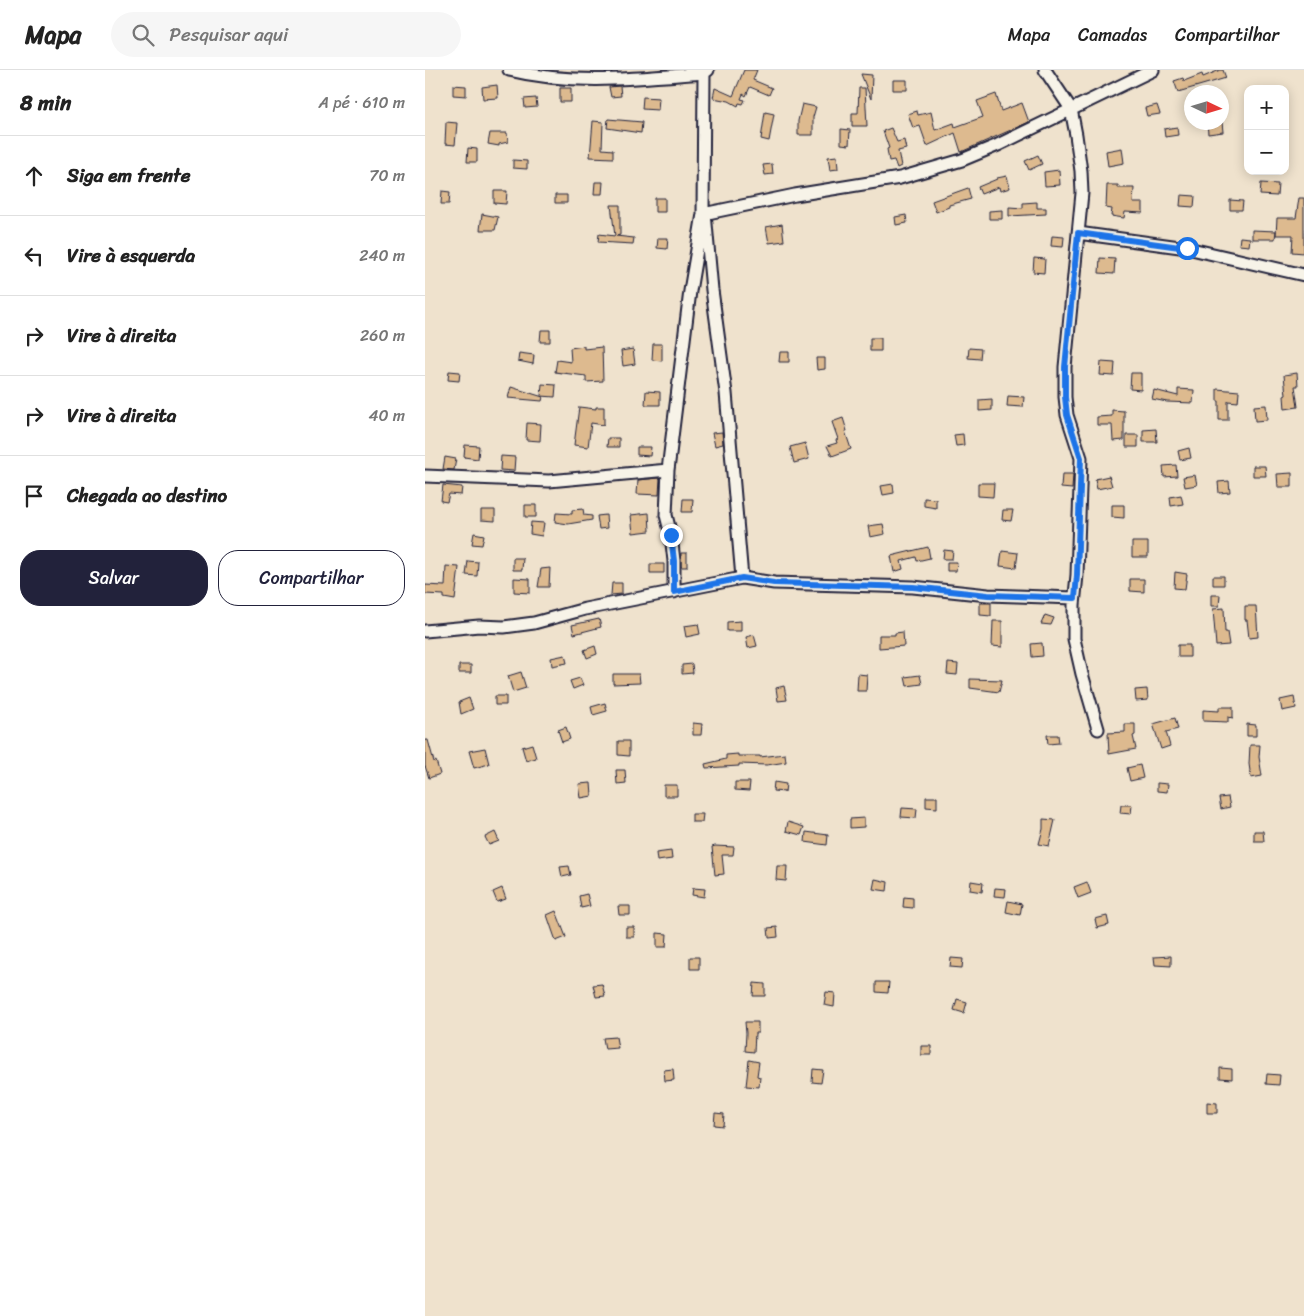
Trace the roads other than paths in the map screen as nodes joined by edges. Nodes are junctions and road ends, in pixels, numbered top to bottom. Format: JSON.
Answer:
{"nodes":[{"id":1,"x":509,"y":70,"type":"edge"},
{"id":2,"x":1045,"y":70,"type":"edge"},
{"id":3,"x":1153,"y":70,"type":"edge"},
{"id":4,"x":706,"y":72,"type":"edge"},
{"id":5,"x":1071,"y":109,"type":"junction"},
{"id":6,"x":704,"y":214,"type":"junction"},
{"id":7,"x":1078,"y":233,"type":"junction"},
{"id":8,"x":1304,"y":275,"type":"edge"},
{"id":9,"x":668,"y":470,"type":"junction"},
{"id":10,"x":425,"y":476,"type":"edge"},
{"id":11,"x":742,"y":578,"type":"junction"},
{"id":12,"x":674,"y":592,"type":"junction"},
{"id":13,"x":1075,"y":598,"type":"junction"},
{"id":14,"x":425,"y":631,"type":"edge"},
{"id":15,"x":1097,"y":729,"type":"dead end"}],
"edges":[{"from":1,"to":4,"type":"street"},
{"from":2,"to":5,"type":"street"},
{"from":3,"to":5,"type":"street"},
{"from":4,"to":6,"type":"street"},
{"from":5,"to":6,"type":"street"},
{"from":5,"to":7,"type":"street"},
{"from":6,"to":9,"type":"street"},
{"from":6,"to":11,"type":"street"},
{"from":7,"to":8,"type":"street"},
{"from":7,"to":13,"type":"street"},
{"from":9,"to":10,"type":"street"},
{"from":9,"to":12,"type":"street"},
{"from":11,"to":12,"type":"street"},
{"from":11,"to":13,"type":"street"},
{"from":12,"to":14,"type":"street"},
{"from":13,"to":15,"type":"street"}]}
